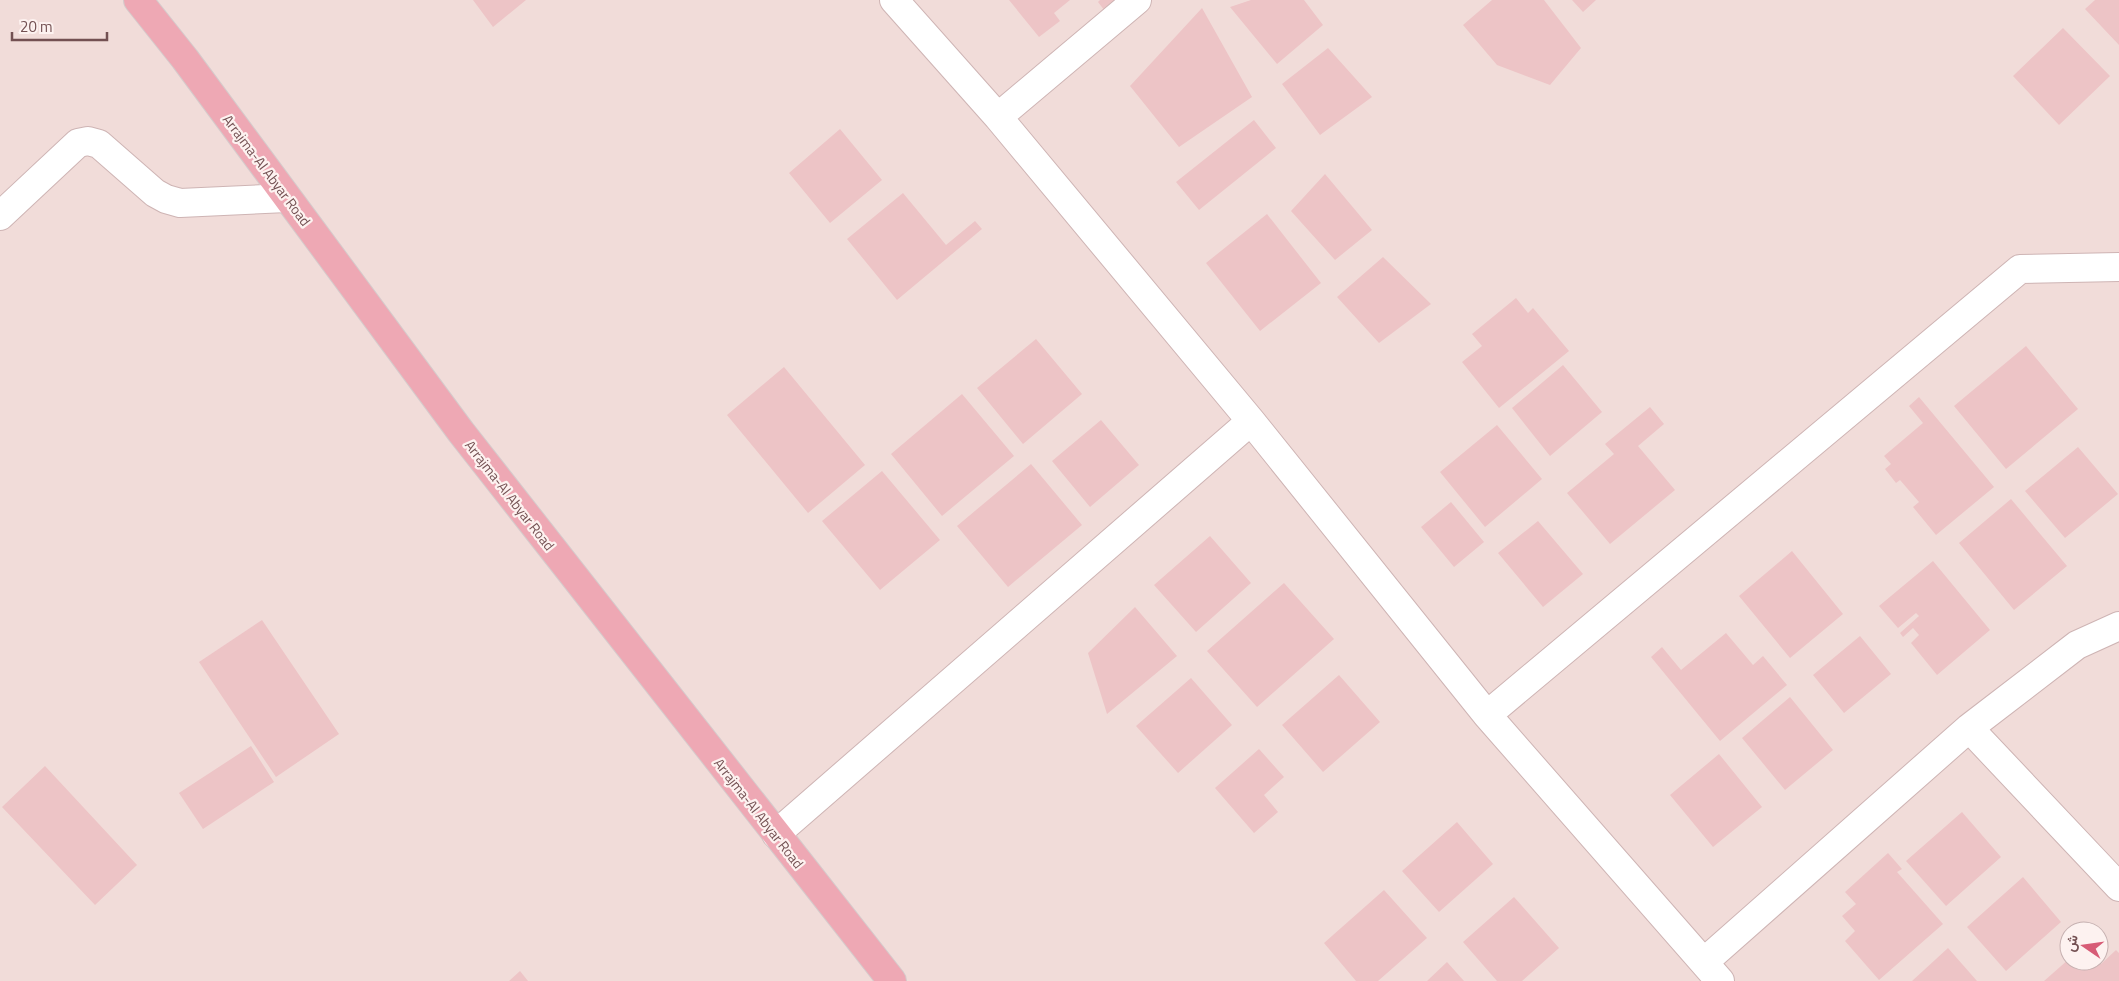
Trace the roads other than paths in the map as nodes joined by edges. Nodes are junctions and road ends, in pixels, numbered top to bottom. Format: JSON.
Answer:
{"nodes":[{"id":1,"x":138,"y":0,"type":"edge"},
{"id":2,"x":894,"y":0,"type":"edge"},
{"id":3,"x":1137,"y":0,"type":"edge"},
{"id":4,"x":998,"y":117,"type":"junction"},
{"id":5,"x":287,"y":198,"type":"junction"},
{"id":6,"x":0,"y":216,"type":"edge"},
{"id":7,"x":2119,"y":267,"type":"edge"},
{"id":8,"x":1251,"y":421,"type":"junction"},
{"id":9,"x":2119,"y":626,"type":"edge"},
{"id":10,"x":1487,"y":715,"type":"junction"},
{"id":11,"x":1969,"y":728,"type":"junction"},
{"id":12,"x":776,"y":834,"type":"junction"},
{"id":13,"x":2119,"y":887,"type":"edge"},
{"id":14,"x":1712,"y":972,"type":"edge"},
{"id":15,"x":892,"y":981,"type":"edge"}],
"edges":[{"from":1,"to":5,"type":"highway","name":"Arrajma-Al Abyar Road"},
{"from":2,"to":4,"type":"street"},
{"from":3,"to":4,"type":"street"},
{"from":4,"to":8,"type":"street"},
{"from":5,"to":6,"type":"street"},
{"from":5,"to":12,"type":"highway","name":"Arrajma-Al Abyar Road"},
{"from":7,"to":10,"type":"street"},
{"from":8,"to":10,"type":"street"},
{"from":8,"to":12,"type":"street"},
{"from":9,"to":11,"type":"street"},
{"from":10,"to":14,"type":"street"},
{"from":11,"to":13,"type":"street"},
{"from":11,"to":14,"type":"street"},
{"from":12,"to":15,"type":"highway","name":"Arrajma-Al Abyar Road"}]}
